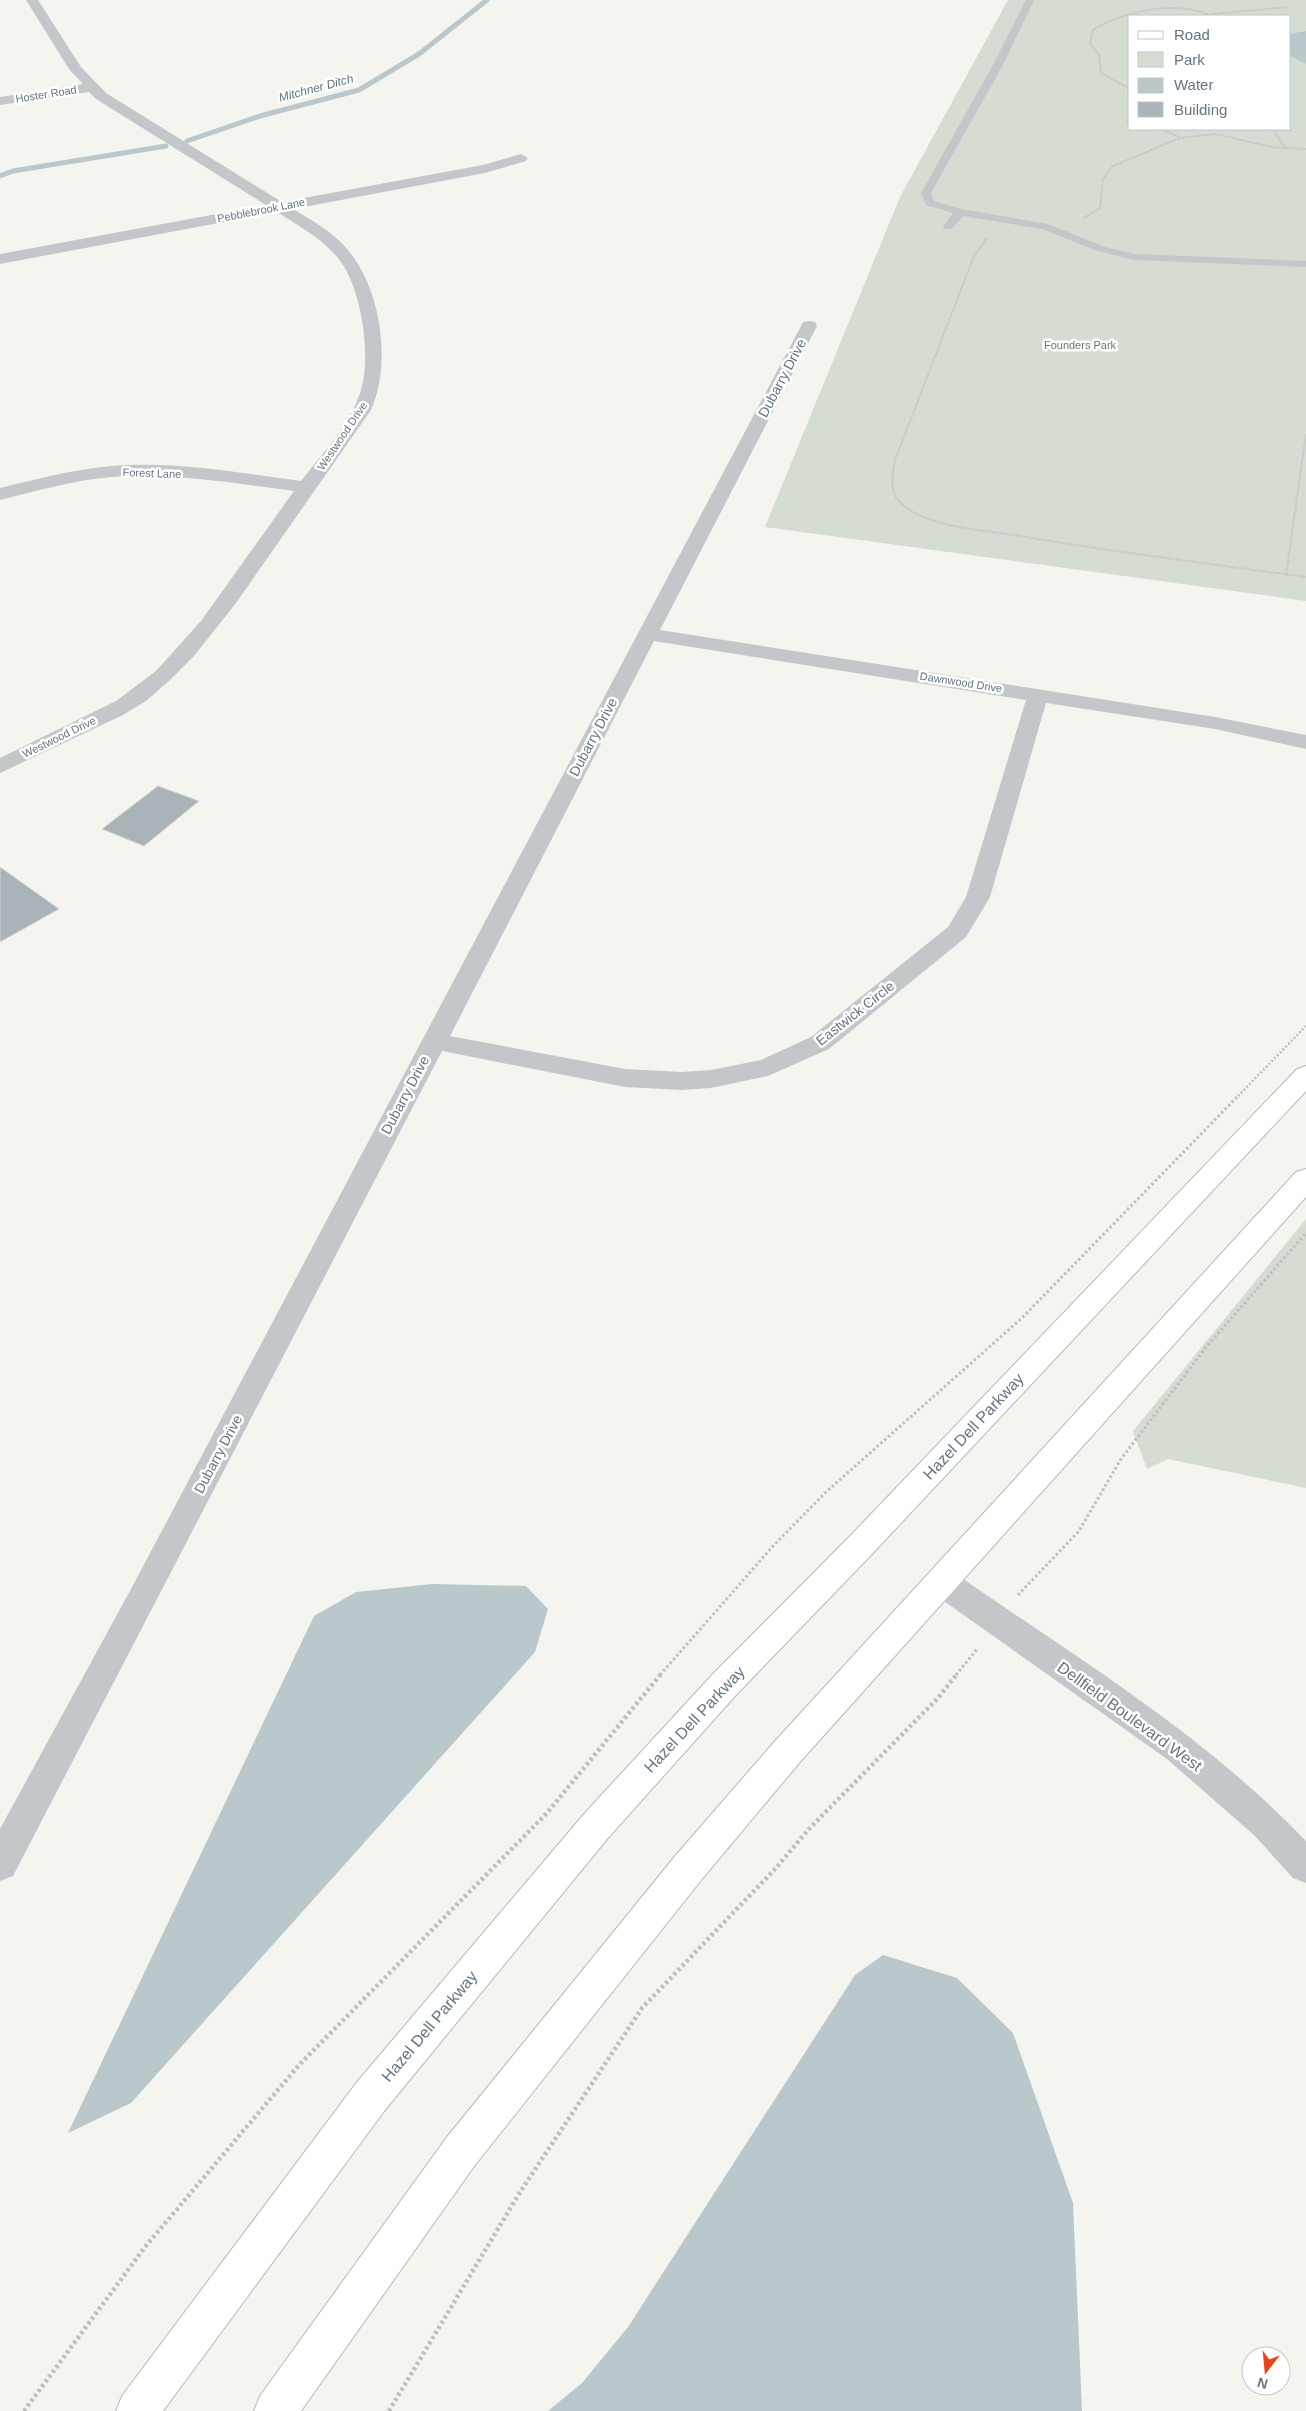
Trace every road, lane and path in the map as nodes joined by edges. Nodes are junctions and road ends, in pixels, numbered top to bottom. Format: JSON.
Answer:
{"nodes":[{"id":1,"x":32,"y":0,"type":"edge"},
{"id":2,"x":1030,"y":0,"type":"edge"},
{"id":3,"x":1289,"y":7,"type":"dead end"},
{"id":4,"x":1211,"y":15,"type":"edge"},
{"id":5,"x":92,"y":87,"type":"junction"},
{"id":6,"x":1128,"y":88,"type":"edge"},
{"id":7,"x":0,"y":102,"type":"edge"},
{"id":8,"x":1162,"y":130,"type":"edge"},
{"id":9,"x":1274,"y":130,"type":"edge"},
{"id":10,"x":1180,"y":138,"type":"junction"},
{"id":11,"x":1287,"y":149,"type":"junction"},
{"id":12,"x":1306,"y":149,"type":"edge"},
{"id":13,"x":521,"y":158,"type":"dead end"},
{"id":14,"x":278,"y":206,"type":"junction"},
{"id":15,"x":960,"y":212,"type":"junction"},
{"id":16,"x":1030,"y":224,"type":"junction"},
{"id":17,"x":948,"y":227,"type":"dead end"},
{"id":18,"x":0,"y":260,"type":"edge"},
{"id":19,"x":1306,"y":264,"type":"edge"},
{"id":20,"x":809,"y":326,"type":"dead end"},
{"id":21,"x":1306,"y":434,"type":"edge"},
{"id":22,"x":306,"y":487,"type":"junction"},
{"id":23,"x":0,"y":494,"type":"edge"},
{"id":24,"x":1286,"y":575,"type":"junction"},
{"id":25,"x":1306,"y":577,"type":"edge"},
{"id":26,"x":647,"y":634,"type":"junction"},
{"id":27,"x":1038,"y":694,"type":"junction"},
{"id":28,"x":1273,"y":736,"type":"junction"},
{"id":29,"x":1306,"y":742,"type":"edge"},
{"id":30,"x":1306,"y":754,"type":"edge"},
{"id":31,"x":0,"y":766,"type":"edge"},
{"id":32,"x":1306,"y":1026,"type":"edge"},
{"id":33,"x":433,"y":1041,"type":"junction"},
{"id":34,"x":1306,"y":1075,"type":"edge"},
{"id":35,"x":1306,"y":1179,"type":"edge"},
{"id":36,"x":1306,"y":1233,"type":"edge"},
{"id":37,"x":942,"y":1582,"type":"junction"},
{"id":38,"x":1030,"y":1582,"type":"dead end"},
{"id":39,"x":970,"y":1659,"type":"dead end"},
{"id":40,"x":0,"y":1864,"type":"edge"},
{"id":41,"x":1306,"y":1866,"type":"edge"},
{"id":42,"x":24,"y":2411,"type":"edge"},
{"id":43,"x":137,"y":2411,"type":"edge"},
{"id":44,"x":275,"y":2411,"type":"edge"},
{"id":45,"x":388,"y":2411,"type":"edge"}],
"edges":[{"from":1,"to":5,"type":"street","name":"Westwood Drive"},
{"from":2,"to":15,"type":"lane"},
{"from":3,"to":4,"type":"path"},
{"from":4,"to":6,"type":"path"},
{"from":5,"to":7,"type":"street","name":"Hoster Road"},
{"from":5,"to":14,"type":"street","name":"Westwood Drive"},
{"from":8,"to":10,"type":"path"},
{"from":9,"to":11,"type":"path"},
{"from":10,"to":11,"type":"path"},
{"from":10,"to":16,"type":"path"},
{"from":11,"to":12,"type":"path"},
{"from":13,"to":14,"type":"street","name":"Pebblebrook Lane"},
{"from":14,"to":18,"type":"street","name":"Pebblebrook Lane"},
{"from":14,"to":22,"type":"street","name":"Westwood Drive"},
{"from":15,"to":16,"type":"lane"},
{"from":15,"to":17,"type":"lane"},
{"from":16,"to":19,"type":"lane"},
{"from":16,"to":24,"type":"path"},
{"from":20,"to":26,"type":"street","name":"Dubarry Drive"},
{"from":21,"to":24,"type":"path"},
{"from":22,"to":23,"type":"street","name":"Forest Lane"},
{"from":22,"to":31,"type":"street","name":"Westwood Drive"},
{"from":24,"to":25,"type":"path"},
{"from":26,"to":27,"type":"street","name":"Dawnwood Drive"},
{"from":26,"to":33,"type":"street","name":"Dubarry Drive"},
{"from":27,"to":28,"type":"street","name":"Dawnwood Drive"},
{"from":27,"to":33,"type":"street","name":"Eastwick Circle"},
{"from":28,"to":29,"type":"street","name":"Dawnwood Drive"},
{"from":28,"to":30,"type":"street","name":"Dawnwood Drive"},
{"from":32,"to":42,"type":"path"},
{"from":33,"to":40,"type":"street","name":"Dubarry Drive"},
{"from":34,"to":43,"type":"main road","name":"Hazel Dell Parkway"},
{"from":35,"to":37,"type":"main road"},
{"from":36,"to":38,"type":"path"},
{"from":37,"to":41,"type":"street","name":"Dellfield Boulevard West"},
{"from":37,"to":44,"type":"main road"},
{"from":39,"to":45,"type":"path"}]}
